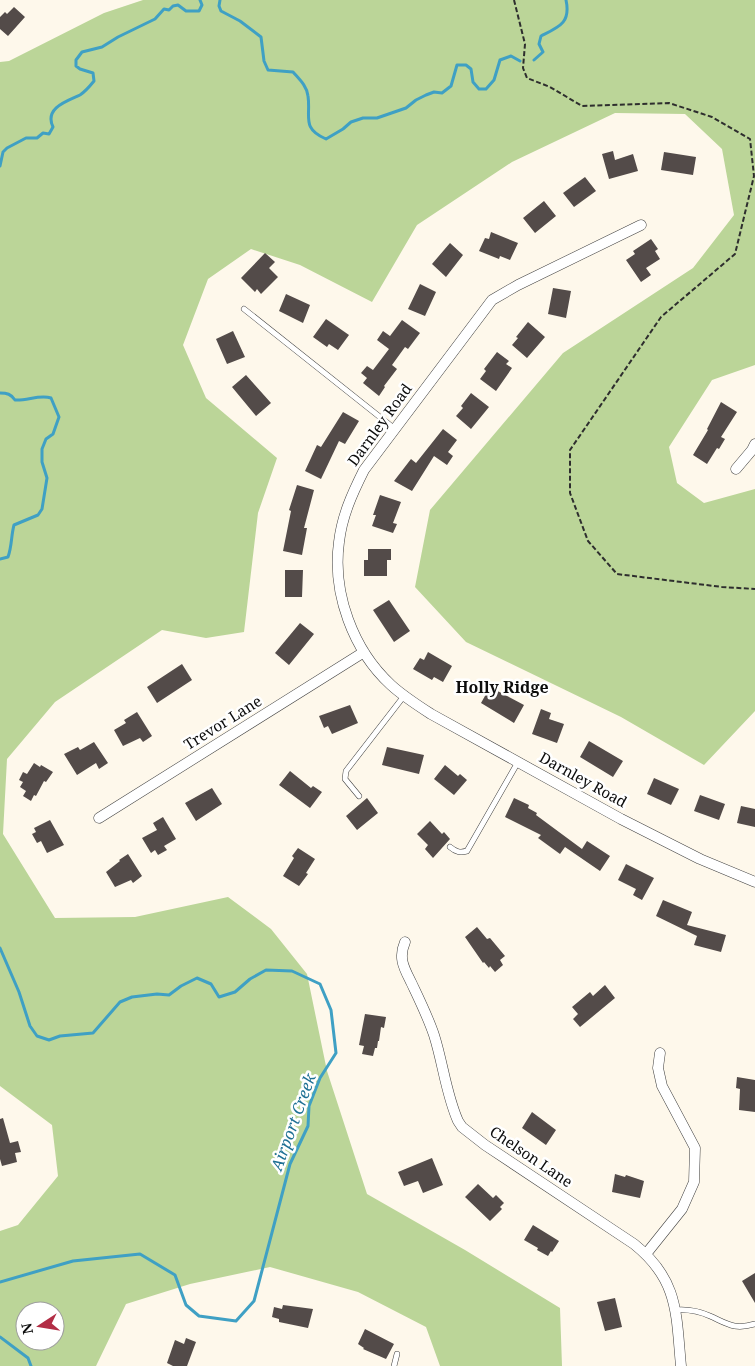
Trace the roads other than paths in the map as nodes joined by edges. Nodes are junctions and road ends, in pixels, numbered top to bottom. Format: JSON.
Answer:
{"nodes":[{"id":1,"x":641,"y":224,"type":"dead end"},
{"id":2,"x":244,"y":309,"type":"dead end"},
{"id":3,"x":395,"y":429,"type":"junction"},
{"id":4,"x":755,"y":444,"type":"edge"},
{"id":5,"x":736,"y":469,"type":"dead end"},
{"id":6,"x":364,"y":652,"type":"junction"},
{"id":7,"x":404,"y":696,"type":"junction"},
{"id":8,"x":518,"y":761,"type":"junction"},
{"id":9,"x":359,"y":796,"type":"dead end"},
{"id":10,"x":98,"y":818,"type":"dead end"},
{"id":11,"x":450,"y":848,"type":"dead end"},
{"id":12,"x":755,"y":882,"type":"edge"},
{"id":13,"x":405,"y":942,"type":"dead end"},
{"id":14,"x":660,"y":1053,"type":"dead end"},
{"id":15,"x":646,"y":1254,"type":"junction"},
{"id":16,"x":675,"y":1310,"type":"junction"},
{"id":17,"x":755,"y":1324,"type":"edge"},
{"id":18,"x":396,"y":1354,"type":"dead end"},
{"id":19,"x":394,"y":1366,"type":"edge"},
{"id":20,"x":681,"y":1366,"type":"edge"}],
"edges":[{"from":1,"to":3,"type":"street","name":"Darnley Road"},
{"from":2,"to":3,"type":"lane"},
{"from":3,"to":6,"type":"street","name":"Darnley Road"},
{"from":4,"to":5,"type":"street"},
{"from":6,"to":7,"type":"street","name":"Darnley Road"},
{"from":6,"to":10,"type":"street","name":"Trevor Lane"},
{"from":7,"to":8,"type":"street","name":"Darnley Road"},
{"from":7,"to":9,"type":"lane"},
{"from":8,"to":11,"type":"lane"},
{"from":8,"to":12,"type":"street","name":"Darnley Road"},
{"from":13,"to":15,"type":"street","name":"Chelson Lane"},
{"from":14,"to":15,"type":"street"},
{"from":15,"to":16,"type":"street","name":"Chelson Lane"},
{"from":16,"to":17,"type":"lane"},
{"from":16,"to":20,"type":"street","name":"Chelson Lane"},
{"from":18,"to":19,"type":"lane"}]}
